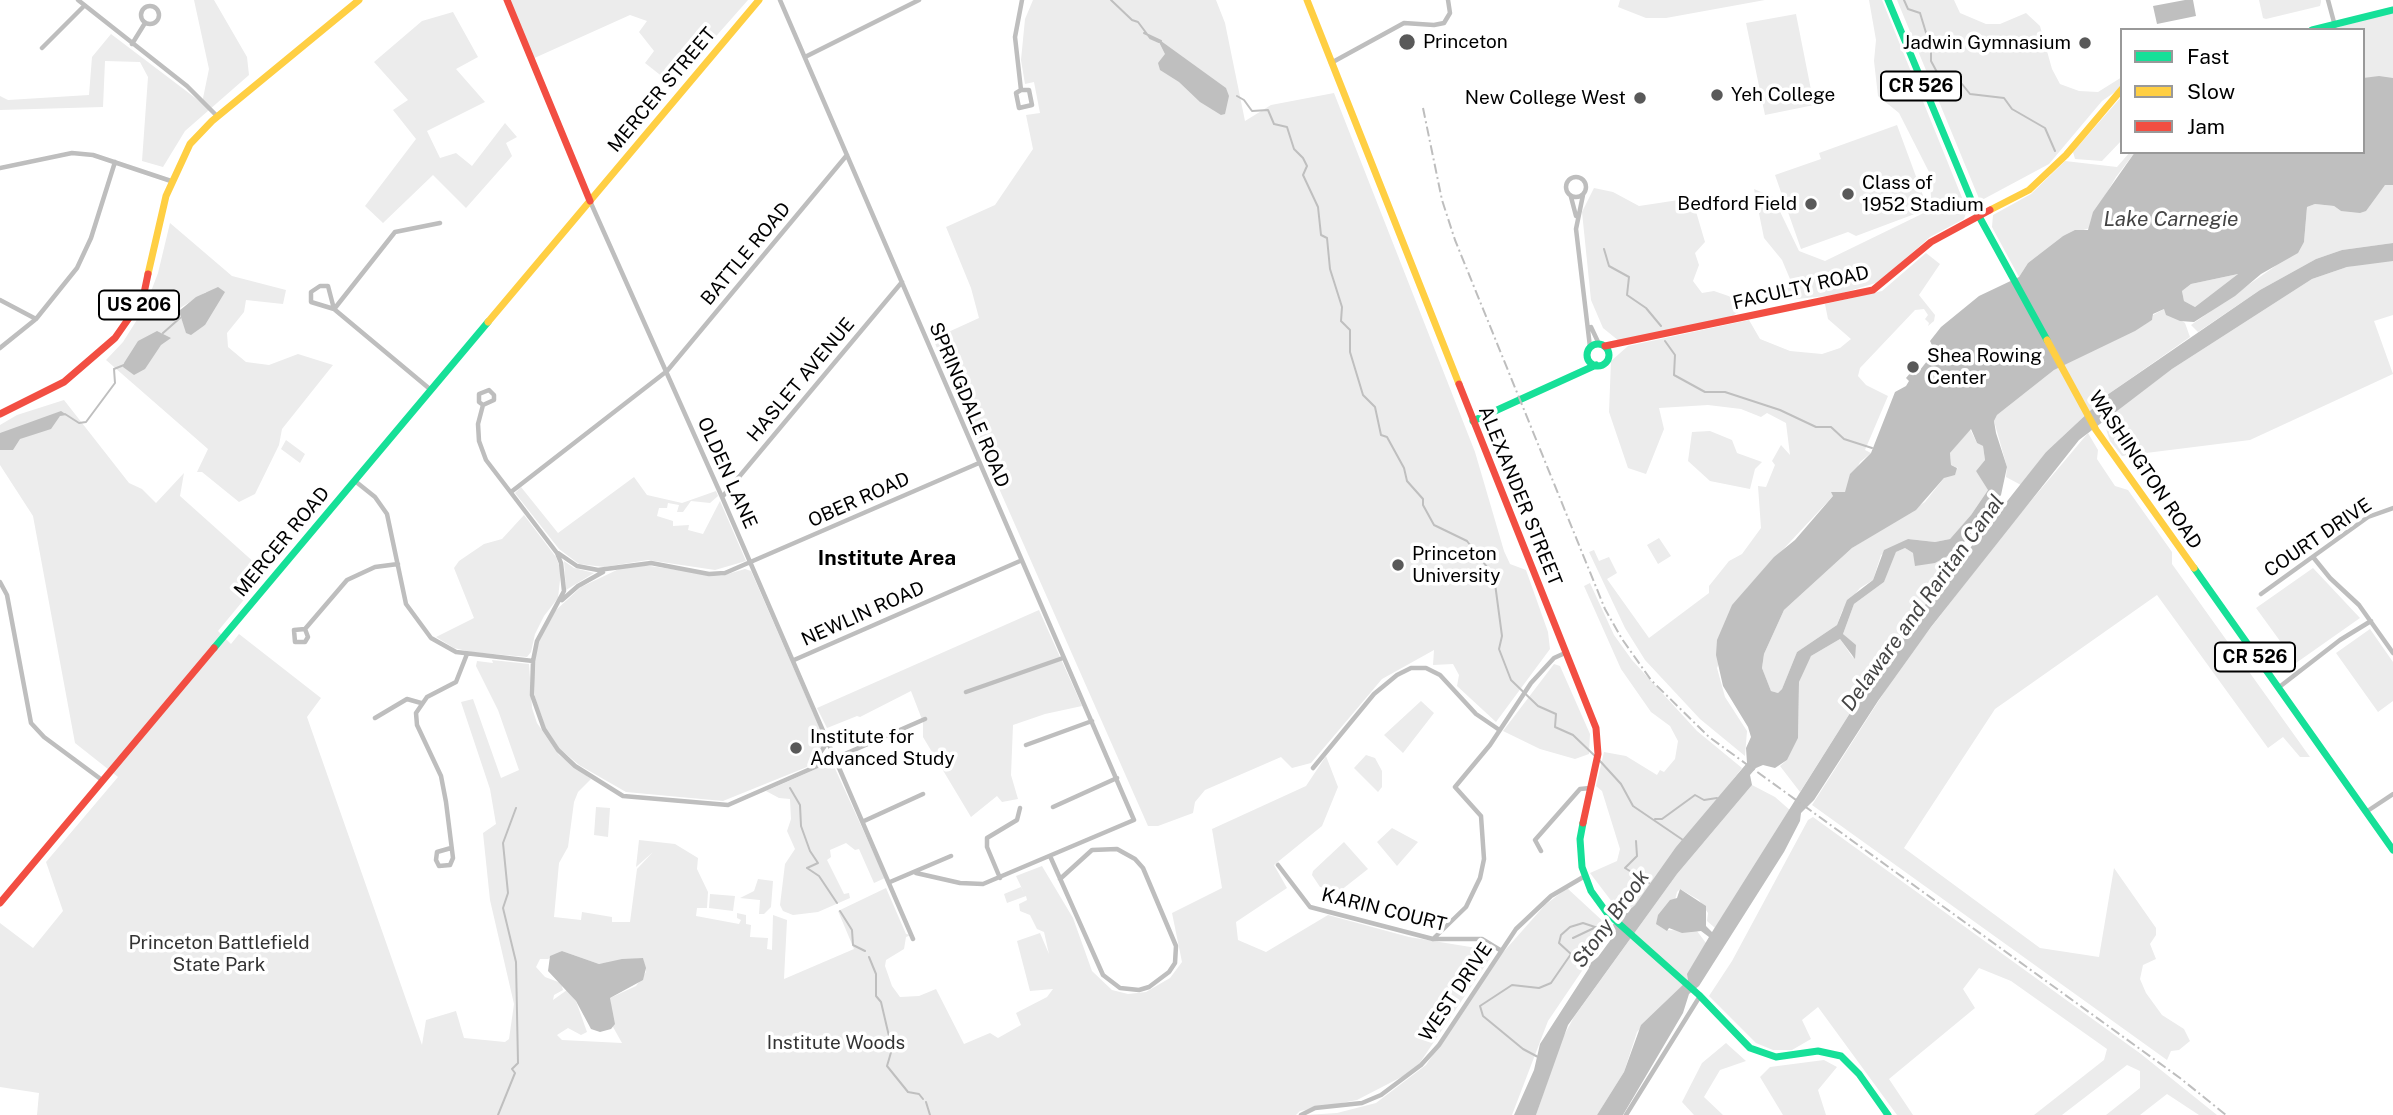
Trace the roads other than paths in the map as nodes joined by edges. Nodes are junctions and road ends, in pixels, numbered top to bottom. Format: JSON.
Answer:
{"nodes":[{"id":1,"x":78,"y":0,"type":"edge"},
{"id":2,"x":359,"y":0,"type":"edge"},
{"id":3,"x":507,"y":0,"type":"edge"},
{"id":4,"x":758,"y":0,"type":"edge"},
{"id":5,"x":780,"y":0,"type":"edge"},
{"id":6,"x":919,"y":0,"type":"edge"},
{"id":7,"x":1022,"y":0,"type":"edge"},
{"id":8,"x":1307,"y":0,"type":"edge"},
{"id":9,"x":1448,"y":0,"type":"edge"},
{"id":10,"x":1888,"y":0,"type":"edge"},
{"id":11,"x":2328,"y":0,"type":"edge"},
{"id":12,"x":84,"y":6,"type":"junction"},
{"id":13,"x":2393,"y":10,"type":"edge"},
{"id":14,"x":145,"y":23,"type":"junction"},
{"id":15,"x":2335,"y":26,"type":"junction"},
{"id":16,"x":2324,"y":28,"type":"edge"},
{"id":17,"x":132,"y":44,"type":"junction"},
{"id":18,"x":42,"y":48,"type":"dead end"},
{"id":19,"x":805,"y":57,"type":"junction"},
{"id":20,"x":1331,"y":63,"type":"junction"},
{"id":21,"x":1021,"y":90,"type":"junction"},
{"id":22,"x":2120,"y":91,"type":"edge"},
{"id":23,"x":217,"y":116,"type":"junction"},
{"id":24,"x":847,"y":155,"type":"junction"},
{"id":25,"x":115,"y":162,"type":"junction"},
{"id":26,"x":0,"y":168,"type":"edge"},
{"id":27,"x":171,"y":181,"type":"junction"},
{"id":28,"x":1569,"y":195,"type":"junction"},
{"id":29,"x":1583,"y":195,"type":"junction"},
{"id":30,"x":590,"y":201,"type":"junction"},
{"id":31,"x":1577,"y":216,"type":"junction"},
{"id":32,"x":1980,"y":218,"type":"junction"},
{"id":33,"x":440,"y":223,"type":"dead end"},
{"id":34,"x":902,"y":282,"type":"junction"},
{"id":35,"x":0,"y":300,"type":"edge"},
{"id":36,"x":334,"y":309,"type":"junction"},
{"id":37,"x":36,"y":319,"type":"junction"},
{"id":38,"x":1590,"y":326,"type":"junction"},
{"id":39,"x":1625,"y":343,"type":"junction"},
{"id":40,"x":1602,"y":345,"type":"junction"},
{"id":41,"x":0,"y":348,"type":"edge"},
{"id":42,"x":1589,"y":351,"type":"junction"},
{"id":43,"x":1609,"y":356,"type":"junction"},
{"id":44,"x":1596,"y":365,"type":"junction"},
{"id":45,"x":667,"y":371,"type":"junction"},
{"id":46,"x":1570,"y":377,"type":"junction"},
{"id":47,"x":431,"y":390,"type":"junction"},
{"id":48,"x":484,"y":405,"type":"dead end"},
{"id":49,"x":0,"y":414,"type":"edge"},
{"id":50,"x":1473,"y":421,"type":"junction"},
{"id":51,"x":979,"y":463,"type":"junction"},
{"id":52,"x":354,"y":481,"type":"junction"},
{"id":53,"x":511,"y":492,"type":"junction"},
{"id":54,"x":722,"y":497,"type":"junction"},
{"id":55,"x":2393,"y":508,"type":"edge"},
{"id":56,"x":557,"y":553,"type":"junction"},
{"id":57,"x":2313,"y":556,"type":"junction"},
{"id":58,"x":1020,"y":561,"type":"junction"},
{"id":59,"x":751,"y":563,"type":"junction"},
{"id":60,"x":398,"y":564,"type":"junction"},
{"id":61,"x":614,"y":568,"type":"junction"},
{"id":62,"x":0,"y":582,"type":"edge"},
{"id":63,"x":2261,"y":594,"type":"dead end"},
{"id":64,"x":560,"y":601,"type":"junction"},
{"id":65,"x":2371,"y":621,"type":"junction"},
{"id":66,"x":305,"y":629,"type":"dead end"},
{"id":67,"x":1565,"y":653,"type":"junction"},
{"id":68,"x":2393,"y":653,"type":"edge"},
{"id":69,"x":467,"y":654,"type":"junction"},
{"id":70,"x":1063,"y":658,"type":"junction"},
{"id":71,"x":794,"y":660,"type":"junction"},
{"id":72,"x":533,"y":661,"type":"junction"},
{"id":73,"x":2277,"y":688,"type":"junction"},
{"id":74,"x":967,"y":692,"type":"dead end"},
{"id":75,"x":421,"y":703,"type":"junction"},
{"id":76,"x":375,"y":718,"type":"dead end"},
{"id":77,"x":925,"y":719,"type":"dead end"},
{"id":78,"x":1092,"y":721,"type":"junction"},
{"id":79,"x":1498,"y":729,"type":"junction"},
{"id":80,"x":828,"y":740,"type":"junction"},
{"id":81,"x":1026,"y":745,"type":"dead end"},
{"id":82,"x":835,"y":757,"type":"junction"},
{"id":83,"x":1312,"y":768,"type":"dead end"},
{"id":84,"x":808,"y":770,"type":"junction"},
{"id":85,"x":1117,"y":778,"type":"junction"},
{"id":86,"x":102,"y":780,"type":"junction"},
{"id":87,"x":1591,"y":788,"type":"junction"},
{"id":88,"x":923,"y":794,"type":"dead end"},
{"id":89,"x":2393,"y":794,"type":"edge"},
{"id":90,"x":1053,"y":807,"type":"dead end"},
{"id":91,"x":1020,"y":808,"type":"dead end"},
{"id":92,"x":2366,"y":812,"type":"junction"},
{"id":93,"x":864,"y":821,"type":"junction"},
{"id":94,"x":451,"y":848,"type":"junction"},
{"id":95,"x":2393,"y":850,"type":"edge"},
{"id":96,"x":1541,"y":851,"type":"dead end"},
{"id":97,"x":951,"y":856,"type":"dead end"},
{"id":98,"x":1050,"y":856,"type":"junction"},
{"id":99,"x":1278,"y":865,"type":"dead end"},
{"id":100,"x":916,"y":873,"type":"junction"},
{"id":101,"x":1585,"y":876,"type":"junction"},
{"id":102,"x":1000,"y":878,"type":"junction"},
{"id":103,"x":1060,"y":879,"type":"junction"},
{"id":104,"x":890,"y":882,"type":"junction"},
{"id":105,"x":0,"y":903,"type":"edge"},
{"id":106,"x":913,"y":939,"type":"dead end"},
{"id":107,"x":1433,"y":939,"type":"junction"},
{"id":108,"x":1500,"y":950,"type":"junction"},
{"id":109,"x":1698,"y":994,"type":"junction"},
{"id":110,"x":1301,"y":1115,"type":"edge"},
{"id":111,"x":1626,"y":1115,"type":"edge"},
{"id":112,"x":1888,"y":1115,"type":"edge"}],
"edges":[{"from":1,"to":12,"type":"street"},
{"from":2,"to":23,"type":"main road","number":"US 206"},
{"from":3,"to":30,"type":"main road"},
{"from":4,"to":30,"type":"main road","name":"MERCER STREET"},
{"from":5,"to":19,"type":"street","name":"SPRINGDALE ROAD"},
{"from":6,"to":19,"type":"street"},
{"from":7,"to":21,"type":"street"},
{"from":8,"to":20,"type":"main road","name":"ALEXANDER STREET"},
{"from":9,"to":20,"type":"street"},
{"from":10,"to":32,"type":"main road","name":"WASHINGTON ROAD","number":"CR 526"},
{"from":11,"to":15,"type":"street"},
{"from":12,"to":17,"type":"street"},
{"from":12,"to":18,"type":"street"},
{"from":13,"to":15,"type":"main road"},
{"from":14,"to":14,"type":"street"},
{"from":14,"to":17,"type":"street"},
{"from":15,"to":16,"type":"main road"},
{"from":17,"to":23,"type":"street"},
{"from":19,"to":24,"type":"street","name":"SPRINGDALE ROAD"},
{"from":20,"to":50,"type":"main road","name":"ALEXANDER STREET"},
{"from":21,"to":21,"type":"street"},
{"from":22,"to":32,"type":"main road","name":"FACULTY ROAD"},
{"from":23,"to":27,"type":"main road","number":"US 206"},
{"from":24,"to":34,"type":"street","name":"SPRINGDALE ROAD"},
{"from":24,"to":45,"type":"street","name":"BATTLE ROAD"},
{"from":25,"to":26,"type":"street"},
{"from":25,"to":27,"type":"street"},
{"from":25,"to":37,"type":"street"},
{"from":27,"to":49,"type":"main road","number":"US 206"},
{"from":28,"to":29,"type":"street"},
{"from":28,"to":29,"type":"street"},
{"from":28,"to":31,"type":"street"},
{"from":29,"to":31,"type":"street"},
{"from":30,"to":45,"type":"street","name":"OLDEN LANE"},
{"from":30,"to":47,"type":"main road","name":"MERCER ROAD"},
{"from":31,"to":38,"type":"street"},
{"from":32,"to":39,"type":"main road","name":"FACULTY ROAD"},
{"from":32,"to":73,"type":"main road","name":"WASHINGTON ROAD","number":"CR 526"},
{"from":33,"to":36,"type":"street"},
{"from":34,"to":51,"type":"street","name":"SPRINGDALE ROAD"},
{"from":34,"to":54,"type":"street","name":"HASLET AVENUE"},
{"from":35,"to":37,"type":"street"},
{"from":36,"to":36,"type":"street"},
{"from":36,"to":47,"type":"street"},
{"from":37,"to":41,"type":"street"},
{"from":38,"to":40,"type":"street"},
{"from":38,"to":42,"type":"street"},
{"from":39,"to":40,"type":"main road","name":"FACULTY ROAD"},
{"from":39,"to":43,"type":"main road","name":"FACULTY ROAD"},
{"from":40,"to":42,"type":"main road","name":"FACULTY ROAD"},
{"from":40,"to":43,"type":"main road"},
{"from":42,"to":44,"type":"main road"},
{"from":42,"to":46,"type":"main road"},
{"from":43,"to":44,"type":"main road","name":"FACULTY ROAD"},
{"from":44,"to":46,"type":"main road"},
{"from":45,"to":53,"type":"street","name":"BATTLE ROAD"},
{"from":45,"to":54,"type":"street","name":"OLDEN LANE"},
{"from":46,"to":50,"type":"main road"},
{"from":47,"to":52,"type":"main road","name":"MERCER ROAD"},
{"from":48,"to":53,"type":"street"},
{"from":50,"to":67,"type":"main road","name":"ALEXANDER STREET"},
{"from":51,"to":58,"type":"street","name":"SPRINGDALE ROAD"},
{"from":51,"to":59,"type":"street","name":"OBER ROAD"},
{"from":52,"to":60,"type":"street"},
{"from":52,"to":86,"type":"main road","name":"MERCER ROAD"},
{"from":53,"to":56,"type":"street"},
{"from":54,"to":59,"type":"street","name":"OLDEN LANE"},
{"from":55,"to":57,"type":"street","name":"COURT DRIVE"},
{"from":56,"to":61,"type":"street"},
{"from":56,"to":64,"type":"street"},
{"from":57,"to":63,"type":"street","name":"COURT DRIVE"},
{"from":57,"to":65,"type":"street"},
{"from":58,"to":70,"type":"street","name":"SPRINGDALE ROAD"},
{"from":58,"to":71,"type":"street","name":"NEWLIN ROAD"},
{"from":59,"to":61,"type":"street","name":"OBER ROAD"},
{"from":59,"to":71,"type":"street","name":"OLDEN LANE"},
{"from":60,"to":66,"type":"street"},
{"from":60,"to":69,"type":"street"},
{"from":61,"to":64,"type":"street"},
{"from":62,"to":86,"type":"street"},
{"from":64,"to":72,"type":"street"},
{"from":65,"to":68,"type":"street"},
{"from":65,"to":73,"type":"street"},
{"from":67,"to":79,"type":"street"},
{"from":67,"to":87,"type":"main road","name":"ALEXANDER STREET"},
{"from":69,"to":72,"type":"street"},
{"from":69,"to":75,"type":"street"},
{"from":70,"to":74,"type":"street"},
{"from":70,"to":78,"type":"street","name":"SPRINGDALE ROAD"},
{"from":71,"to":80,"type":"street","name":"OLDEN LANE"},
{"from":72,"to":84,"type":"street"},
{"from":73,"to":92,"type":"main road","name":"WASHINGTON ROAD","number":"CR 526"},
{"from":75,"to":76,"type":"street"},
{"from":75,"to":94,"type":"street"},
{"from":77,"to":82,"type":"street"},
{"from":78,"to":81,"type":"street"},
{"from":78,"to":85,"type":"street","name":"SPRINGDALE ROAD"},
{"from":79,"to":83,"type":"street"},
{"from":79,"to":107,"type":"street"},
{"from":80,"to":82,"type":"street","name":"OLDEN LANE"},
{"from":80,"to":84,"type":"street"},
{"from":82,"to":84,"type":"street"},
{"from":82,"to":93,"type":"street","name":"OLDEN LANE"},
{"from":85,"to":90,"type":"street"},
{"from":85,"to":98,"type":"street","name":"SPRINGDALE ROAD"},
{"from":86,"to":105,"type":"main road","name":"MERCER ROAD"},
{"from":87,"to":96,"type":"street"},
{"from":87,"to":101,"type":"main road","name":"ALEXANDER STREET"},
{"from":88,"to":93,"type":"street"},
{"from":89,"to":92,"type":"street"},
{"from":91,"to":102,"type":"street"},
{"from":92,"to":95,"type":"main road","name":"WASHINGTON ROAD","number":"CR 526"},
{"from":93,"to":104,"type":"street","name":"OLDEN LANE"},
{"from":94,"to":94,"type":"street"},
{"from":97,"to":100,"type":"street"},
{"from":98,"to":102,"type":"street"},
{"from":98,"to":103,"type":"street"},
{"from":99,"to":107,"type":"street","name":"KARIN COURT"},
{"from":100,"to":102,"type":"street"},
{"from":100,"to":104,"type":"street"},
{"from":101,"to":108,"type":"street","name":"WEST DRIVE"},
{"from":101,"to":109,"type":"main road","name":"ALEXANDER STREET"},
{"from":103,"to":103,"type":"street"},
{"from":104,"to":106,"type":"street","name":"OLDEN LANE"},
{"from":107,"to":108,"type":"street","name":"KARIN COURT"},
{"from":108,"to":110,"type":"street","name":"WEST DRIVE"},
{"from":109,"to":111,"type":"street"},
{"from":109,"to":112,"type":"main road","name":"ALEXANDER STREET"}]}
